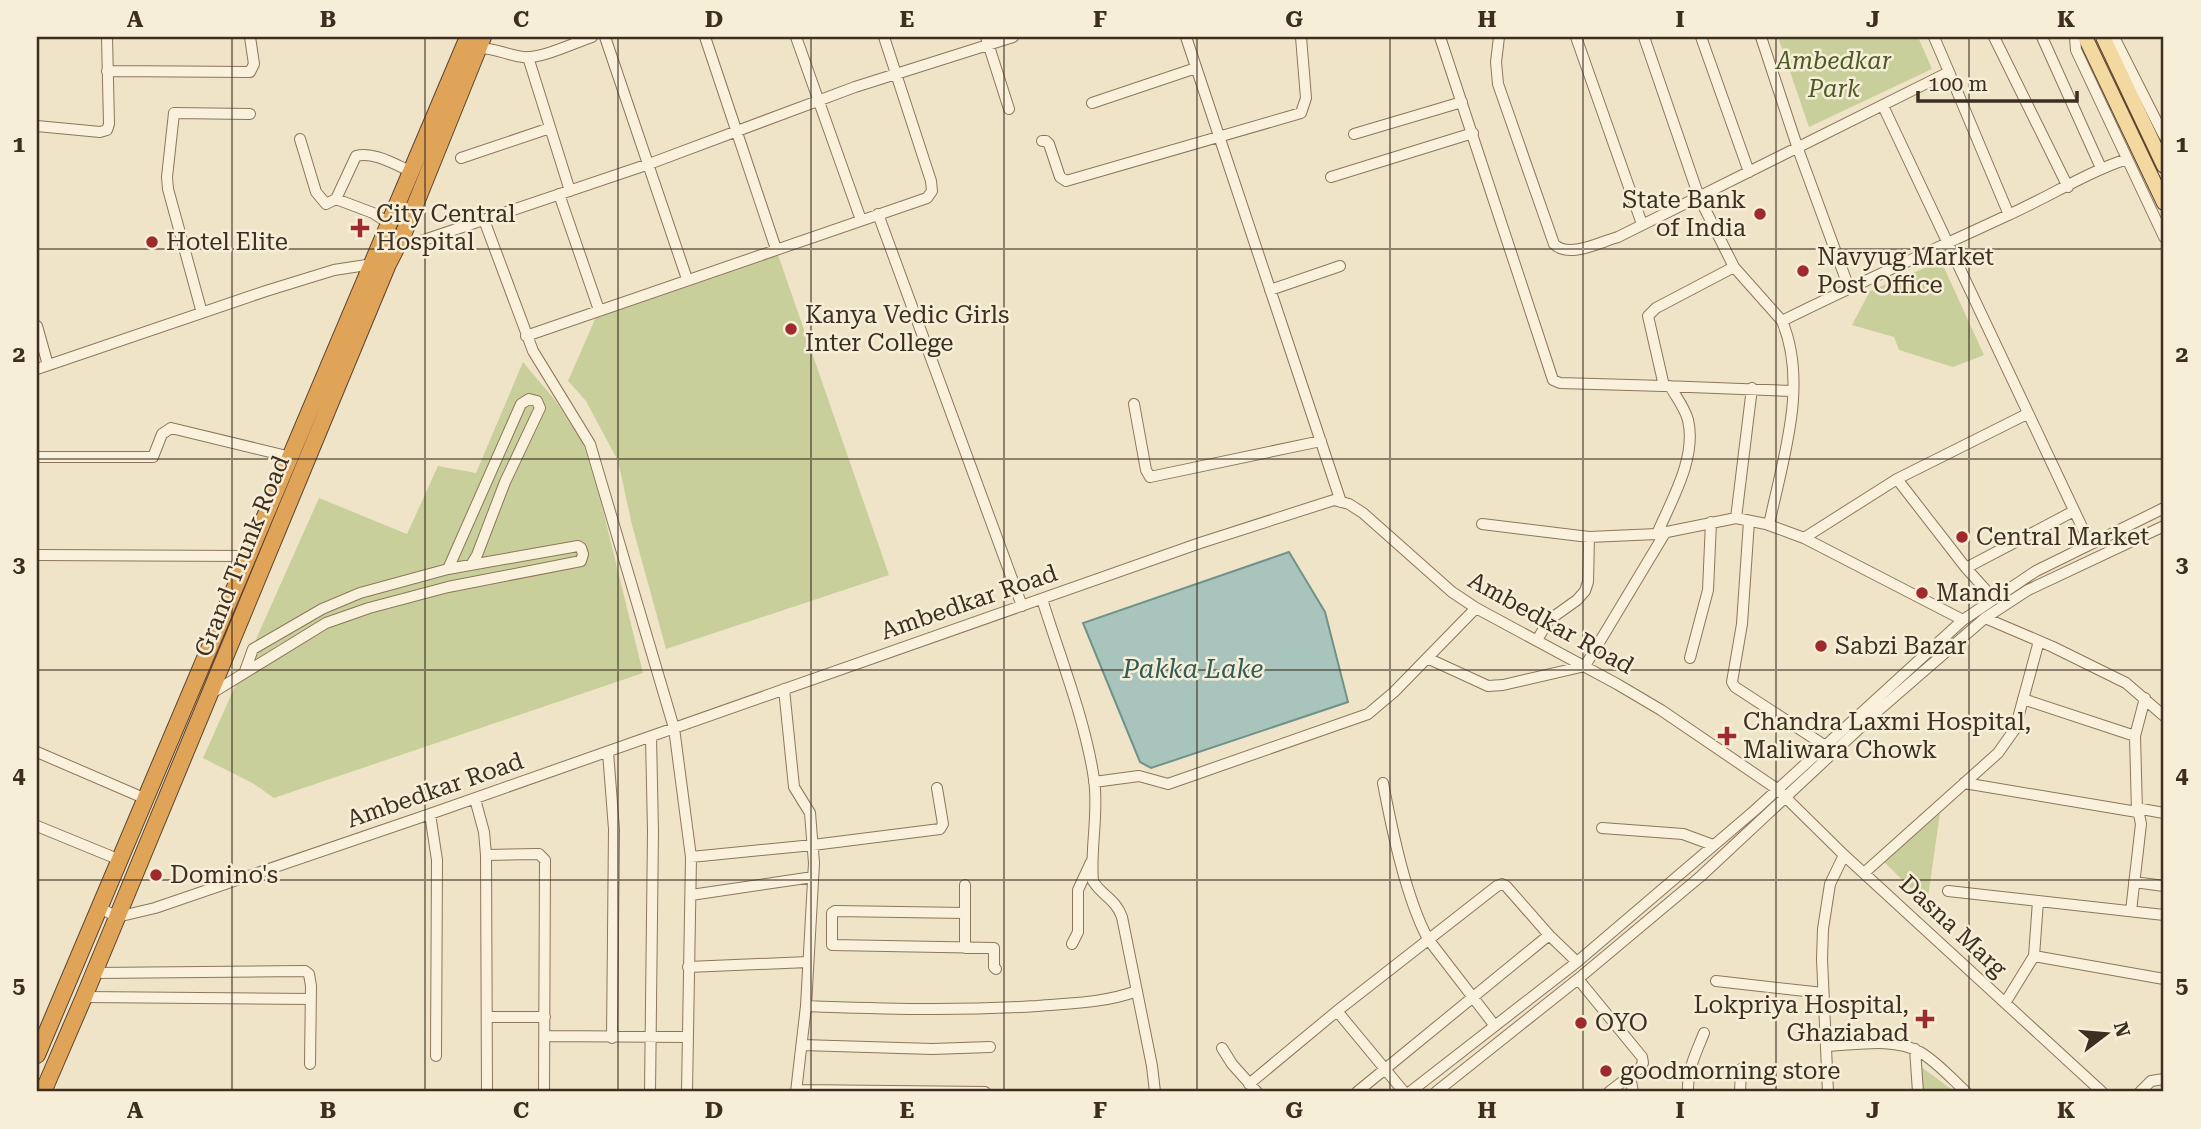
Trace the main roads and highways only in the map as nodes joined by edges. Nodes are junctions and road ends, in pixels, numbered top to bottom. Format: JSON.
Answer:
{"nodes":[{"id":1,"x":2085,"y":37,"type":"edge"},
{"id":2,"x":2103,"y":37,"type":"edge"},
{"id":3,"x":476,"y":40,"type":"edge"},
{"id":4,"x":2164,"y":166,"type":"edge"},
{"id":5,"x":2164,"y":203,"type":"edge"},
{"id":6,"x":177,"y":722,"type":"junction"},
{"id":7,"x":195,"y":728,"type":"junction"},
{"id":8,"x":37,"y":1055,"type":"edge"},
{"id":9,"x":43,"y":1092,"type":"edge"}],
"edges":[{"from":1,"to":5,"type":"main road"},
{"from":2,"to":4,"type":"main road"},
{"from":3,"to":6,"type":"highway","name":"Grand Trunk Road"},
{"from":3,"to":7,"type":"highway","name":"Grand Trunk Road"},
{"from":6,"to":7,"type":"highway"},
{"from":6,"to":8,"type":"highway","name":"Grand Trunk Road"},
{"from":7,"to":9,"type":"highway","name":"Grand Trunk Road"}]}
